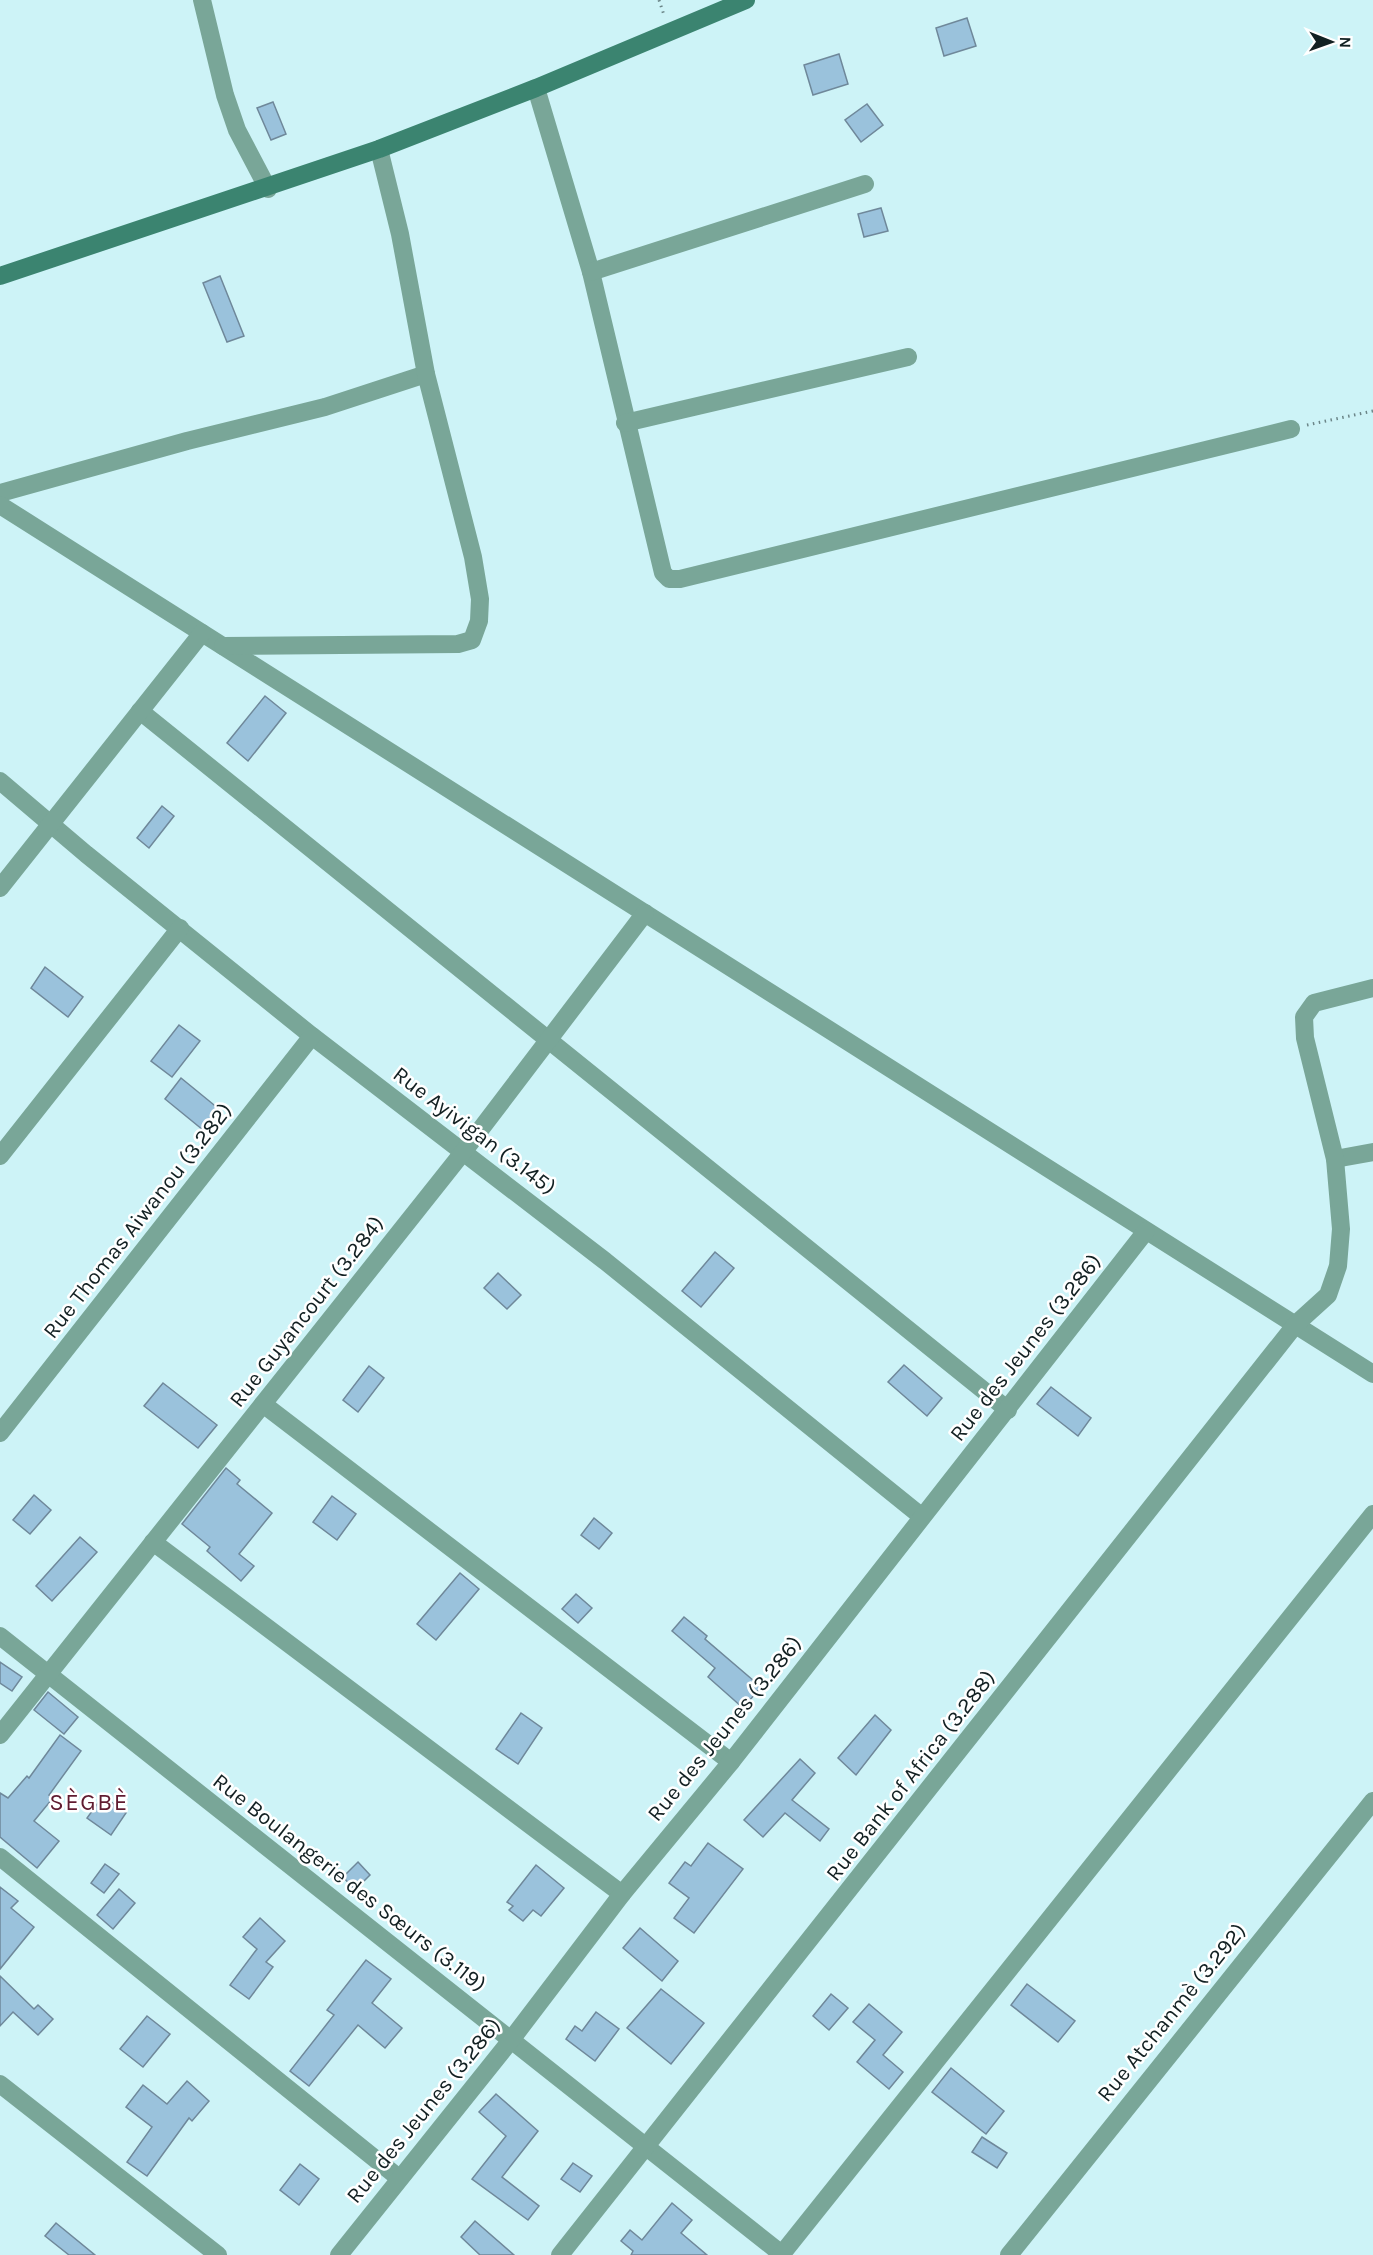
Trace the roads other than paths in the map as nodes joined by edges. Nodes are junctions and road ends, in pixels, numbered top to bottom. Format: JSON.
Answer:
{"nodes":[{"id":1,"x":202,"y":0,"type":"edge"},
{"id":2,"x":746,"y":0,"type":"edge"},
{"id":3,"x":536,"y":88,"type":"junction"},
{"id":4,"x":379,"y":149,"type":"junction"},
{"id":5,"x":865,"y":184,"type":"dead end"},
{"id":6,"x":268,"y":189,"type":"junction"},
{"id":7,"x":591,"y":272,"type":"junction"},
{"id":8,"x":0,"y":276,"type":"edge"},
{"id":9,"x":908,"y":357,"type":"dead end"},
{"id":10,"x":426,"y":374,"type":"junction"},
{"id":11,"x":626,"y":423,"type":"junction"},
{"id":12,"x":1291,"y":429,"type":"road end"},
{"id":13,"x":0,"y":493,"type":"edge"},
{"id":14,"x":0,"y":505,"type":"edge"},
{"id":15,"x":202,"y":633,"type":"junction"},
{"id":16,"x":223,"y":646,"type":"junction"},
{"id":17,"x":140,"y":711,"type":"junction"},
{"id":18,"x":0,"y":781,"type":"edge"},
{"id":19,"x":51,"y":824,"type":"junction"},
{"id":20,"x":0,"y":888,"type":"edge"},
{"id":21,"x":645,"y":914,"type":"junction"},
{"id":22,"x":180,"y":928,"type":"junction"},
{"id":23,"x":1373,"y":988,"type":"edge"},
{"id":24,"x":312,"y":1036,"type":"junction"},
{"id":25,"x":548,"y":1040,"type":"junction"},
{"id":26,"x":464,"y":1151,"type":"junction"},
{"id":27,"x":1373,"y":1152,"type":"edge"},
{"id":28,"x":0,"y":1156,"type":"edge"},
{"id":29,"x":1335,"y":1159,"type":"junction"},
{"id":30,"x":1146,"y":1231,"type":"junction"},
{"id":31,"x":1296,"y":1324,"type":"junction"},
{"id":32,"x":1373,"y":1374,"type":"edge"},
{"id":33,"x":263,"y":1404,"type":"junction"},
{"id":34,"x":1008,"y":1410,"type":"junction"},
{"id":35,"x":0,"y":1433,"type":"edge"},
{"id":36,"x":1373,"y":1514,"type":"edge"},
{"id":37,"x":921,"y":1516,"type":"junction"},
{"id":38,"x":153,"y":1542,"type":"junction"},
{"id":39,"x":0,"y":1636,"type":"edge"},
{"id":40,"x":48,"y":1674,"type":"junction"},
{"id":41,"x":0,"y":1735,"type":"edge"},
{"id":42,"x":731,"y":1762,"type":"junction"},
{"id":43,"x":1373,"y":1801,"type":"edge"},
{"id":44,"x":0,"y":1857,"type":"edge"},
{"id":45,"x":622,"y":1894,"type":"junction"},
{"id":46,"x":511,"y":2040,"type":"junction"},
{"id":47,"x":0,"y":2085,"type":"edge"},
{"id":48,"x":645,"y":2146,"type":"junction"},
{"id":49,"x":399,"y":2178,"type":"junction"},
{"id":50,"x":218,"y":2255,"type":"edge"},
{"id":51,"x":339,"y":2255,"type":"edge"},
{"id":52,"x":560,"y":2255,"type":"edge"},
{"id":53,"x":782,"y":2255,"type":"edge"},
{"id":54,"x":1009,"y":2255,"type":"edge"}],
"edges":[{"from":1,"to":6,"type":"street"},
{"from":2,"to":3,"type":"street"},
{"from":3,"to":4,"type":"street"},
{"from":3,"to":7,"type":"street"},
{"from":4,"to":6,"type":"street"},
{"from":4,"to":10,"type":"street"},
{"from":5,"to":7,"type":"street"},
{"from":6,"to":8,"type":"street"},
{"from":7,"to":11,"type":"street"},
{"from":9,"to":11,"type":"street"},
{"from":10,"to":13,"type":"street"},
{"from":10,"to":16,"type":"street"},
{"from":11,"to":12,"type":"street"},
{"from":14,"to":15,"type":"street"},
{"from":15,"to":16,"type":"street"},
{"from":15,"to":17,"type":"street"},
{"from":16,"to":21,"type":"street"},
{"from":17,"to":19,"type":"street"},
{"from":17,"to":25,"type":"street"},
{"from":18,"to":19,"type":"street","name":"Rue Ayivigan (3.145)"},
{"from":19,"to":20,"type":"street"},
{"from":19,"to":22,"type":"street","name":"Rue Ayivigan (3.145)"},
{"from":21,"to":25,"type":"street","name":"Rue Guyancourt (3.284)"},
{"from":21,"to":30,"type":"street"},
{"from":22,"to":24,"type":"street","name":"Rue Ayivigan (3.145)"},
{"from":22,"to":28,"type":"street"},
{"from":23,"to":29,"type":"street","name":"Rue Bank of Africa (3.288)"},
{"from":24,"to":26,"type":"street","name":"Rue Ayivigan (3.145)"},
{"from":24,"to":35,"type":"street","name":"Rue Thomas Aiwanou (3.282)"},
{"from":25,"to":26,"type":"street","name":"Rue Guyancourt (3.284)"},
{"from":25,"to":34,"type":"street"},
{"from":26,"to":33,"type":"street","name":"Rue Guyancourt (3.284)"},
{"from":26,"to":37,"type":"street","name":"Rue Ayivigan (3.145)"},
{"from":27,"to":29,"type":"street"},
{"from":29,"to":31,"type":"street","name":"Rue Bank of Africa (3.288)"},
{"from":30,"to":31,"type":"street"},
{"from":30,"to":34,"type":"street","name":"Rue des Jeunes (3.286)"},
{"from":31,"to":32,"type":"street"},
{"from":31,"to":48,"type":"street","name":"Rue Bank of Africa (3.288)"},
{"from":33,"to":38,"type":"street","name":"Rue Guyancourt (3.284)"},
{"from":33,"to":42,"type":"street"},
{"from":34,"to":37,"type":"street","name":"Rue des Jeunes (3.286)"},
{"from":36,"to":53,"type":"street"},
{"from":37,"to":42,"type":"street","name":"Rue des Jeunes (3.286)"},
{"from":38,"to":40,"type":"street","name":"Rue Guyancourt (3.284)"},
{"from":38,"to":45,"type":"street"},
{"from":39,"to":40,"type":"street","name":"Rue Boulangerie des Sœurs (3.119)"},
{"from":40,"to":41,"type":"street","name":"Rue Guyancourt (3.284)"},
{"from":40,"to":46,"type":"street","name":"Rue Boulangerie des Sœurs (3.119)"},
{"from":42,"to":45,"type":"street","name":"Rue des Jeunes (3.286)"},
{"from":43,"to":54,"type":"street","name":"Rue Atchanmè (3.292)"},
{"from":44,"to":49,"type":"street"},
{"from":45,"to":46,"type":"street","name":"Rue des Jeunes (3.286)"},
{"from":46,"to":48,"type":"street","name":"Rue Boulangerie des Sœurs (3.119)"},
{"from":46,"to":49,"type":"street","name":"Rue des Jeunes (3.286)"},
{"from":47,"to":50,"type":"street"},
{"from":48,"to":52,"type":"street","name":"Rue Bank of Africa (3.288)"},
{"from":48,"to":53,"type":"street","name":"Rue Boulangerie des Sœurs (3.119)"},
{"from":49,"to":51,"type":"street","name":"Rue des Jeunes (3.286)"}]}
